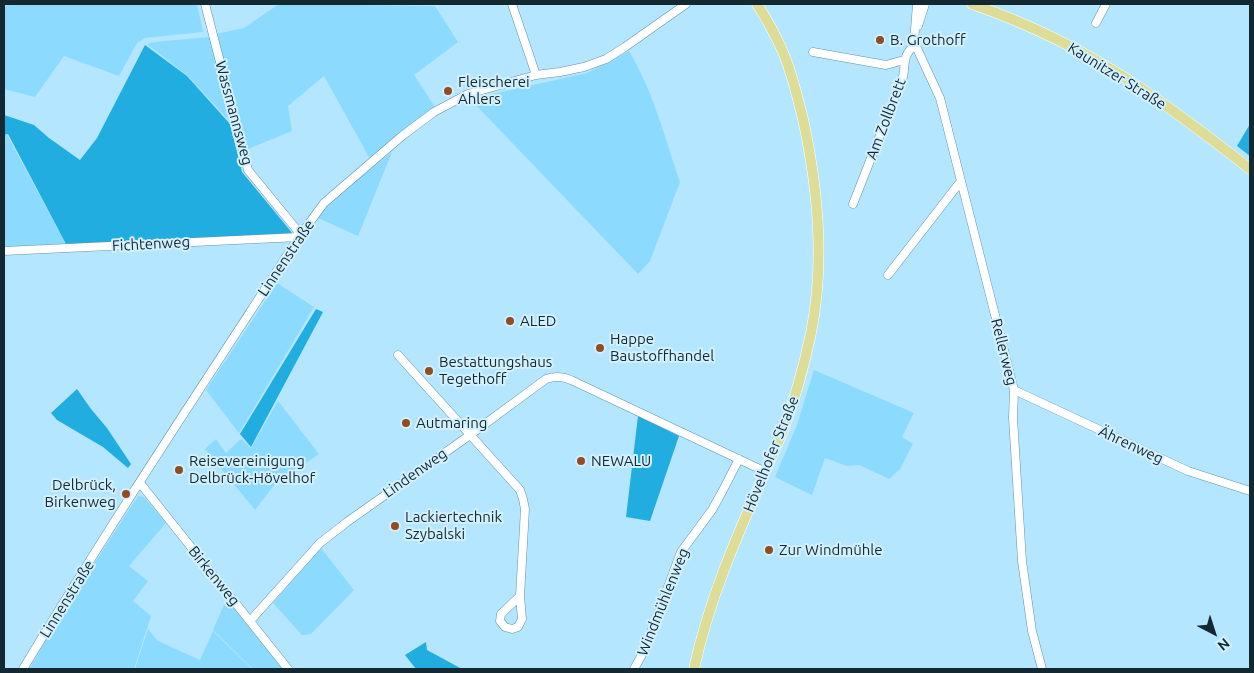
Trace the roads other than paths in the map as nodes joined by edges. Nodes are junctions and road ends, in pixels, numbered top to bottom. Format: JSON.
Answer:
{"nodes":[{"id":1,"x":205,"y":4,"type":"edge"},
{"id":2,"x":514,"y":4,"type":"edge"},
{"id":3,"x":686,"y":4,"type":"edge"},
{"id":4,"x":756,"y":4,"type":"edge"},
{"id":5,"x":764,"y":4,"type":"edge"},
{"id":6,"x":917,"y":4,"type":"edge"},
{"id":7,"x":925,"y":4,"type":"edge"},
{"id":8,"x":972,"y":4,"type":"edge"},
{"id":9,"x":1106,"y":4,"type":"edge"},
{"id":10,"x":1096,"y":23,"type":"dead end"},
{"id":11,"x":774,"y":33,"type":"junction"},
{"id":12,"x":914,"y":35,"type":"junction"},
{"id":13,"x":915,"y":45,"type":"junction"},
{"id":14,"x":813,"y":52,"type":"dead end"},
{"id":15,"x":904,"y":60,"type":"junction"},
{"id":16,"x":536,"y":75,"type":"junction"},
{"id":17,"x":1250,"y":169,"type":"edge"},
{"id":18,"x":961,"y":181,"type":"junction"},
{"id":19,"x":853,"y":204,"type":"dead end"},
{"id":20,"x":299,"y":237,"type":"junction"},
{"id":21,"x":4,"y":251,"type":"edge"},
{"id":22,"x":888,"y":275,"type":"dead end"},
{"id":23,"x":398,"y":355,"type":"dead end"},
{"id":24,"x":1014,"y":390,"type":"junction"},
{"id":25,"x":470,"y":435,"type":"junction"},
{"id":26,"x":739,"y":459,"type":"junction"},
{"id":27,"x":766,"y":472,"type":"junction"},
{"id":28,"x":140,"y":483,"type":"junction"},
{"id":29,"x":1250,"y":491,"type":"edge"},
{"id":30,"x":520,"y":596,"type":"dead end"},
{"id":31,"x":250,"y":620,"type":"junction"},
{"id":32,"x":23,"y":669,"type":"edge"},
{"id":33,"x":288,"y":669,"type":"edge"},
{"id":34,"x":634,"y":669,"type":"edge"},
{"id":35,"x":694,"y":669,"type":"edge"},
{"id":36,"x":1042,"y":669,"type":"edge"}],
"edges":[{"from":1,"to":20,"type":"street","name":"Wassmannsweg"},
{"from":2,"to":16,"type":"street"},
{"from":3,"to":16,"type":"street","name":"Linnenstraße"},
{"from":4,"to":11,"type":"main road","name":"Hövelhofer Straße"},
{"from":5,"to":11,"type":"main road"},
{"from":6,"to":12,"type":"street"},
{"from":7,"to":12,"type":"street"},
{"from":8,"to":17,"type":"main road","name":"Kaunitzer Straße"},
{"from":9,"to":10,"type":"street"},
{"from":11,"to":27,"type":"main road","name":"Hövelhofer Straße"},
{"from":12,"to":13,"type":"street"},
{"from":13,"to":15,"type":"street","name":"Am Zollbrett"},
{"from":13,"to":18,"type":"street","name":"Rellerweg"},
{"from":14,"to":15,"type":"street"},
{"from":15,"to":19,"type":"street","name":"Am Zollbrett"},
{"from":16,"to":20,"type":"street","name":"Linnenstraße"},
{"from":18,"to":22,"type":"street"},
{"from":18,"to":24,"type":"street","name":"Rellerweg"},
{"from":20,"to":21,"type":"street","name":"Fichtenweg"},
{"from":20,"to":28,"type":"street","name":"Linnenstraße"},
{"from":23,"to":25,"type":"street"},
{"from":24,"to":29,"type":"street","name":"Ährenweg"},
{"from":24,"to":36,"type":"street","name":"Rellerweg"},
{"from":25,"to":26,"type":"street","name":"Lindenweg"},
{"from":25,"to":30,"type":"street"},
{"from":25,"to":31,"type":"street","name":"Lindenweg"},
{"from":26,"to":27,"type":"street","name":"Lindenweg"},
{"from":26,"to":34,"type":"street","name":"Windmühlenweg"},
{"from":27,"to":35,"type":"main road","name":"Hövelhofer Straße"},
{"from":28,"to":31,"type":"street","name":"Birkenweg"},
{"from":28,"to":32,"type":"street","name":"Linnenstraße"},
{"from":31,"to":33,"type":"street","name":"Birkenweg"}]}
